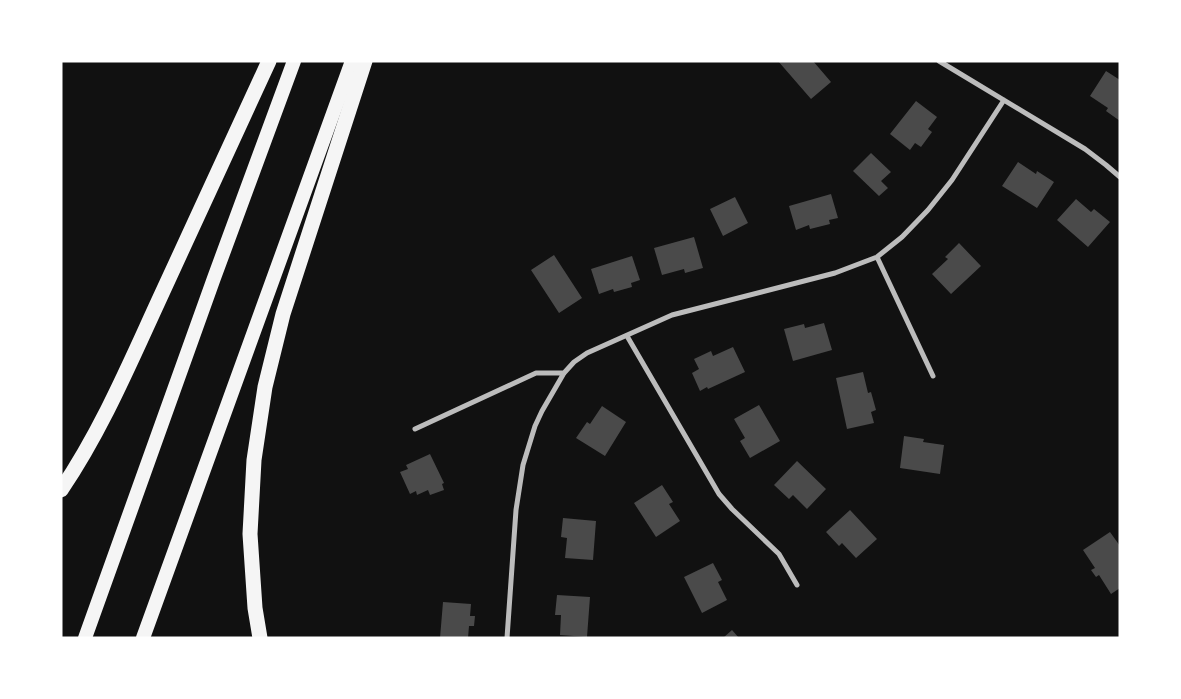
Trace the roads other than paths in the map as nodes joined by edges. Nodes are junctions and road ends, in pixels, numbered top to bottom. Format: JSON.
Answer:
{"nodes":[{"id":1,"x":269,"y":61,"type":"edge"},
{"id":2,"x":294,"y":61,"type":"edge"},
{"id":3,"x":352,"y":61,"type":"edge"},
{"id":4,"x":366,"y":61,"type":"edge"},
{"id":5,"x":938,"y":61,"type":"edge"},
{"id":6,"x":1004,"y":100,"type":"junction"},
{"id":7,"x":1120,"y":178,"type":"edge"},
{"id":8,"x":877,"y":256,"type":"junction"},
{"id":9,"x":628,"y":336,"type":"junction"},
{"id":10,"x":564,"y":373,"type":"junction"},
{"id":11,"x":933,"y":376,"type":"dead end"},
{"id":12,"x":415,"y":428,"type":"dead end"},
{"id":13,"x":61,"y":490,"type":"edge"},
{"id":14,"x":797,"y":585,"type":"dead end"},
{"id":15,"x":85,"y":638,"type":"edge"},
{"id":16,"x":143,"y":638,"type":"edge"},
{"id":17,"x":260,"y":638,"type":"edge"},
{"id":18,"x":507,"y":638,"type":"edge"}],
"edges":[{"from":1,"to":13,"type":"highway"},
{"from":2,"to":15,"type":"highway"},
{"from":3,"to":16,"type":"highway"},
{"from":4,"to":17,"type":"highway"},
{"from":5,"to":6,"type":"street"},
{"from":6,"to":7,"type":"street"},
{"from":6,"to":8,"type":"street"},
{"from":8,"to":9,"type":"street"},
{"from":8,"to":11,"type":"street"},
{"from":9,"to":10,"type":"street"},
{"from":9,"to":14,"type":"street"},
{"from":10,"to":12,"type":"street"},
{"from":10,"to":18,"type":"street"}]}
